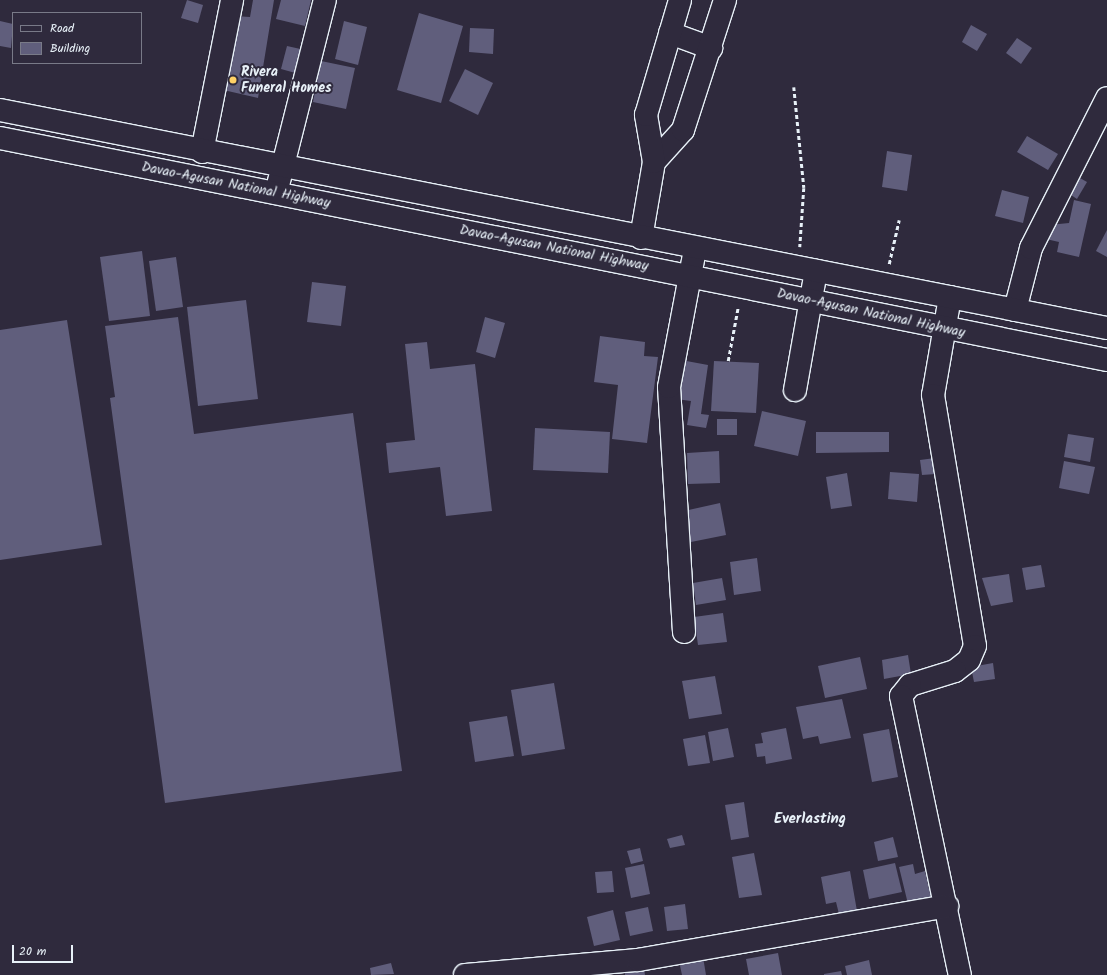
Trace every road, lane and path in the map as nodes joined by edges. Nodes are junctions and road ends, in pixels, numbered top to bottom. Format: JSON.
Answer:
{"nodes":[{"id":1,"x":232,"y":0,"type":"edge"},
{"id":2,"x":325,"y":0,"type":"edge"},
{"id":3,"x":680,"y":0,"type":"edge"},
{"id":4,"x":725,"y":0,"type":"edge"},
{"id":5,"x":670,"y":33,"type":"junction"},
{"id":6,"x":711,"y":48,"type":"junction"},
{"id":7,"x":794,"y":87,"type":"dead end"},
{"id":8,"x":1107,"y":98,"type":"edge"},
{"id":9,"x":0,"y":110,"type":"edge"},
{"id":10,"x":50,"y":120,"type":"junction"},
{"id":11,"x":0,"y":138,"type":"edge"},
{"id":12,"x":44,"y":147,"type":"junction"},
{"id":13,"x":202,"y":152,"type":"junction"},
{"id":14,"x":654,"y":162,"type":"junction"},
{"id":15,"x":282,"y":168,"type":"junction"},
{"id":16,"x":276,"y":194,"type":"junction"},
{"id":17,"x":899,"y":220,"type":"dead end"},
{"id":18,"x":641,"y":238,"type":"junction"},
{"id":19,"x":695,"y":249,"type":"junction"},
{"id":20,"x":807,"y":269,"type":"junction"},
{"id":21,"x":690,"y":275,"type":"junction"},
{"id":22,"x":884,"y":284,"type":"junction"},
{"id":23,"x":742,"y":287,"type":"junction"},
{"id":24,"x":950,"y":297,"type":"junction"},
{"id":25,"x":811,"y":300,"type":"junction"},
{"id":26,"x":1015,"y":310,"type":"junction"},
{"id":27,"x":944,"y":328,"type":"junction"},
{"id":28,"x":1107,"y":328,"type":"edge"},
{"id":29,"x":1107,"y":360,"type":"edge"},
{"id":30,"x":728,"y":361,"type":"dead end"},
{"id":31,"x":795,"y":390,"type":"dead end"},
{"id":32,"x":684,"y":632,"type":"dead end"},
{"id":33,"x":947,"y":906,"type":"junction"},
{"id":34,"x":465,"y":975,"type":"edge"},
{"id":35,"x":960,"y":975,"type":"edge"}],
"edges":[{"from":1,"to":13,"type":"main road"},
{"from":2,"to":15,"type":"main road"},
{"from":3,"to":5,"type":"main road"},
{"from":4,"to":6,"type":"main road"},
{"from":5,"to":6,"type":"main road"},
{"from":5,"to":14,"type":"main road"},
{"from":6,"to":14,"type":"main road"},
{"from":7,"to":20,"type":"path"},
{"from":8,"to":26,"type":"main road"},
{"from":9,"to":10,"type":"main road","name":"Davao-Agusan National Highway"},
{"from":10,"to":12,"type":"main road"},
{"from":10,"to":13,"type":"main road","name":"Davao-Agusan National Highway"},
{"from":11,"to":12,"type":"main road","name":"Davao-Agusan National Highway"},
{"from":12,"to":16,"type":"main road","name":"Davao-Agusan National Highway"},
{"from":13,"to":15,"type":"main road","name":"Davao-Agusan National Highway"},
{"from":14,"to":18,"type":"main road"},
{"from":15,"to":16,"type":"main road"},
{"from":15,"to":18,"type":"main road","name":"Davao-Agusan National Highway"},
{"from":16,"to":21,"type":"main road","name":"Davao-Agusan National Highway"},
{"from":17,"to":22,"type":"path"},
{"from":18,"to":19,"type":"main road","name":"Davao-Agusan National Highway"},
{"from":19,"to":20,"type":"main road","name":"Davao-Agusan National Highway"},
{"from":19,"to":21,"type":"main road"},
{"from":20,"to":22,"type":"main road","name":"Davao-Agusan National Highway"},
{"from":20,"to":25,"type":"main road"},
{"from":21,"to":23,"type":"main road","name":"Davao-Agusan National Highway"},
{"from":21,"to":32,"type":"main road"},
{"from":22,"to":24,"type":"main road","name":"Davao-Agusan National Highway"},
{"from":23,"to":25,"type":"main road","name":"Davao-Agusan National Highway"},
{"from":23,"to":30,"type":"path"},
{"from":24,"to":26,"type":"main road","name":"Davao-Agusan National Highway"},
{"from":24,"to":27,"type":"main road"},
{"from":25,"to":27,"type":"main road","name":"Davao-Agusan National Highway"},
{"from":25,"to":31,"type":"main road"},
{"from":26,"to":28,"type":"main road","name":"Davao-Agusan National Highway"},
{"from":27,"to":29,"type":"main road","name":"Davao-Agusan National Highway"},
{"from":27,"to":33,"type":"main road"},
{"from":33,"to":34,"type":"main road"},
{"from":33,"to":35,"type":"main road"}]}
